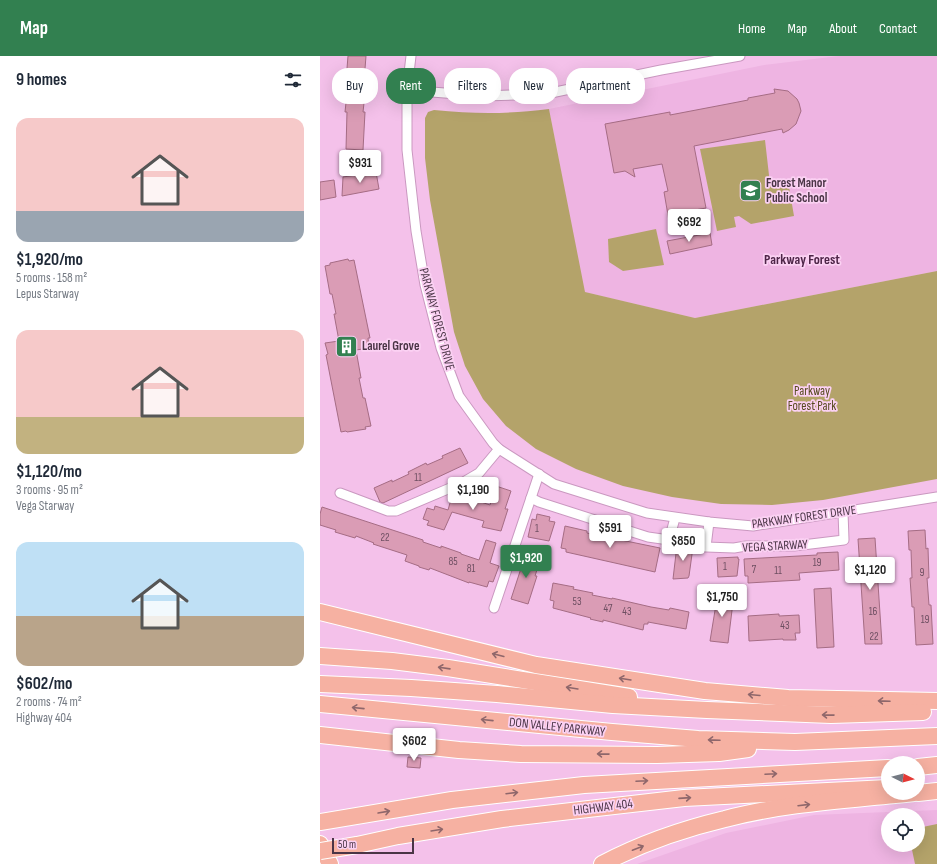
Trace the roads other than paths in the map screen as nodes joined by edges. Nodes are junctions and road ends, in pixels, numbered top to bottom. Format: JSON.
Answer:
{"nodes":[{"id":1,"x":411,"y":56,"type":"edge"},
{"id":2,"x":740,"y":56,"type":"edge"},
{"id":3,"x":410,"y":68,"type":"edge"},
{"id":4,"x":436,"y":92,"type":"edge"},
{"id":5,"x":407,"y":104,"type":"edge"},
{"id":6,"x":499,"y":449,"type":"junction"},
{"id":7,"x":539,"y":474,"type":"junction"},
{"id":8,"x":340,"y":493,"type":"dead end"},
{"id":9,"x":937,"y":497,"type":"edge"},
{"id":10,"x":531,"y":498,"type":"junction"},
{"id":11,"x":843,"y":512,"type":"junction"},
{"id":12,"x":675,"y":518,"type":"junction"},
{"id":13,"x":709,"y":522,"type":"junction"},
{"id":14,"x":320,"y":607,"type":"edge"},
{"id":15,"x":494,"y":608,"type":"dead end"},
{"id":16,"x":320,"y":612,"type":"edge"},
{"id":17,"x":369,"y":624,"type":"junction"},
{"id":18,"x":320,"y":656,"type":"edge"},
{"id":19,"x":320,"y":684,"type":"edge"},
{"id":20,"x":937,"y":701,"type":"edge"},
{"id":21,"x":320,"y":704,"type":"edge"},
{"id":22,"x":707,"y":710,"type":"junction"},
{"id":23,"x":937,"y":711,"type":"edge"},
{"id":24,"x":320,"y":735,"type":"edge"},
{"id":25,"x":937,"y":736,"type":"edge"},
{"id":26,"x":795,"y":742,"type":"junction"},
{"id":27,"x":925,"y":766,"type":"edge"},
{"id":28,"x":937,"y":766,"type":"edge"},
{"id":29,"x":881,"y":768,"type":"edge"},
{"id":30,"x":937,"y":786,"type":"edge"},
{"id":31,"x":925,"y":787,"type":"edge"},
{"id":32,"x":881,"y":788,"type":"edge"},
{"id":33,"x":937,"y":791,"type":"edge"},
{"id":34,"x":925,"y":792,"type":"edge"},
{"id":35,"x":881,"y":797,"type":"edge"},
{"id":36,"x":320,"y":822,"type":"edge"},
{"id":37,"x":320,"y":844,"type":"edge"},
{"id":38,"x":320,"y":851,"type":"edge"},
{"id":39,"x":330,"y":864,"type":"edge"},
{"id":40,"x":602,"y":864,"type":"edge"}],
"edges":[{"from":1,"to":3,"type":"street","name":"PARKWAY FOREST DRIVE"},
{"from":2,"to":4,"type":"street"},
{"from":5,"to":6,"type":"street","name":"PARKWAY FOREST DRIVE"},
{"from":6,"to":7,"type":"street","name":"PARKWAY FOREST DRIVE"},
{"from":6,"to":8,"type":"street"},
{"from":7,"to":10,"type":"street"},
{"from":7,"to":12,"type":"street","name":"PARKWAY FOREST DRIVE"},
{"from":9,"to":11,"type":"street","name":"PARKWAY FOREST DRIVE"},
{"from":10,"to":12,"type":"street"},
{"from":10,"to":15,"type":"street"},
{"from":11,"to":13,"type":"street","name":"PARKWAY FOREST DRIVE"},
{"from":11,"to":13,"type":"street","name":"VEGA STARWAY"},
{"from":12,"to":13,"type":"street","name":"PARKWAY FOREST DRIVE"},
{"from":14,"to":17,"type":"highway"},
{"from":16,"to":17,"type":"highway"},
{"from":20,"to":17,"type":"highway","one_way":true},
{"from":22,"to":18,"type":"highway","one_way":true},
{"from":19,"to":22,"type":"highway"},
{"from":26,"to":21,"type":"highway","name":"DON VALLEY PARKWAY","one_way":true},
{"from":23,"to":22,"type":"highway","one_way":true},
{"from":26,"to":24,"type":"highway","one_way":true},
{"from":25,"to":26,"type":"highway"},
{"from":27,"to":28,"type":"highway"},
{"from":36,"to":29,"type":"highway","name":"HIGHWAY 404","one_way":true},
{"from":30,"to":31,"type":"highway"},
{"from":38,"to":32,"type":"highway","name":"HIGHWAY 404","one_way":true,"bridge":true},
{"from":33,"to":34,"type":"highway"},
{"from":40,"to":35,"type":"highway","one_way":true},
{"from":37,"to":39,"type":"highway"}]}
